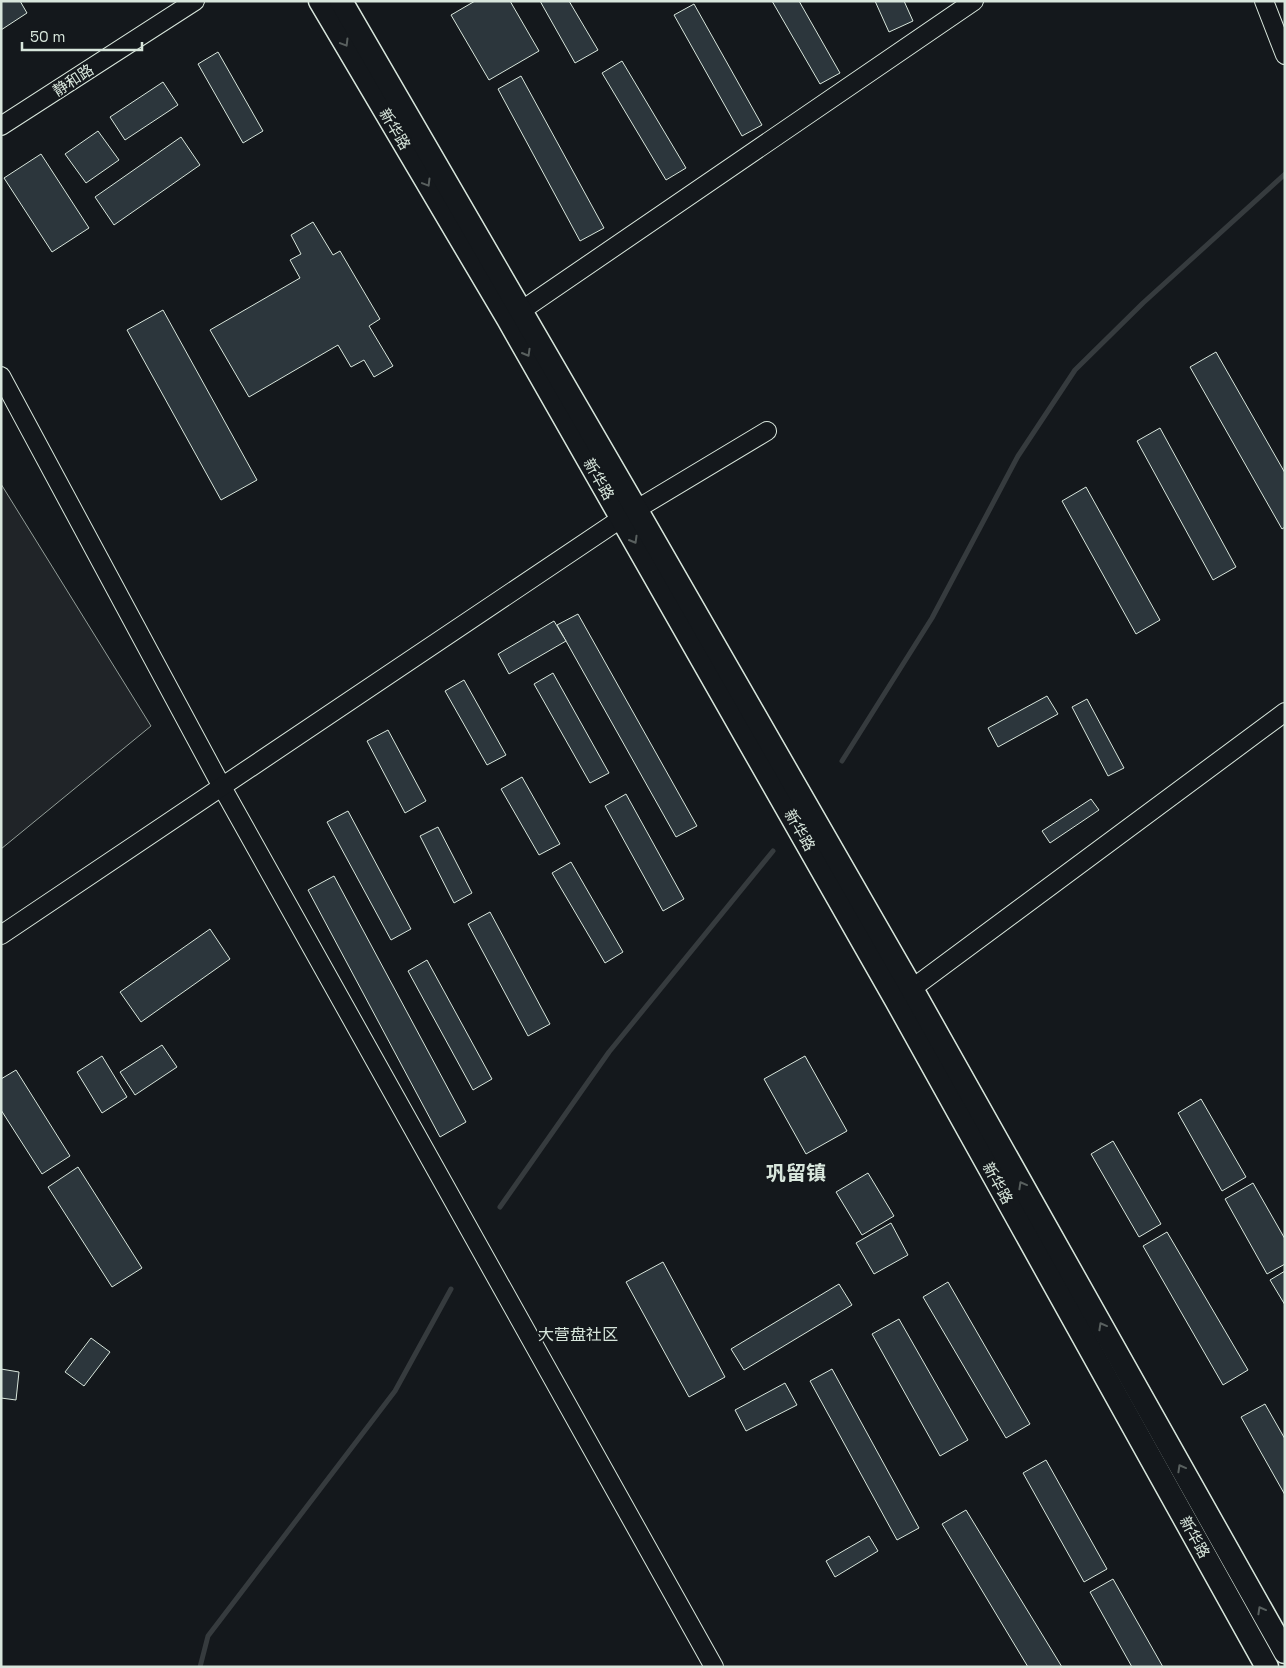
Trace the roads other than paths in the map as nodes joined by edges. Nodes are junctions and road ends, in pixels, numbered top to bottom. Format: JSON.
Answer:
{"nodes":[{"id":1,"x":195,"y":1,"type":"edge"},
{"id":2,"x":320,"y":1,"type":"edge"},
{"id":3,"x":342,"y":1,"type":"edge"},
{"id":4,"x":974,"y":1,"type":"edge"},
{"id":5,"x":1264,"y":1,"type":"edge"},
{"id":6,"x":1285,"y":55,"type":"edge"},
{"id":7,"x":1,"y":126,"type":"edge"},
{"id":8,"x":515,"y":315,"type":"junction"},
{"id":9,"x":1,"y":376,"type":"edge"},
{"id":10,"x":767,"y":431,"type":"dead end"},
{"id":11,"x":629,"y":514,"type":"junction"},
{"id":12,"x":1285,"y":712,"type":"edge"},
{"id":13,"x":222,"y":787,"type":"junction"},
{"id":14,"x":1,"y":935,"type":"edge"},
{"id":15,"x":904,"y":995,"type":"junction"},
{"id":16,"x":1285,"y":1652,"type":"edge"},
{"id":17,"x":714,"y":1667,"type":"edge"},
{"id":18,"x":1267,"y":1667,"type":"edge"}],
"edges":[{"from":1,"to":7,"type":"street","name":"静和路"},
{"from":2,"to":8,"type":"main road","name":"新华路","one_way":true},
{"from":3,"to":8,"type":"main road","name":"新华路"},
{"from":4,"to":8,"type":"street"},
{"from":5,"to":6,"type":"street"},
{"from":8,"to":11,"type":"main road","name":"新华路"},
{"from":9,"to":13,"type":"street"},
{"from":10,"to":11,"type":"street"},
{"from":11,"to":13,"type":"street"},
{"from":11,"to":15,"type":"main road","name":"新华路"},
{"from":12,"to":15,"type":"street"},
{"from":13,"to":14,"type":"street"},
{"from":13,"to":17,"type":"street"},
{"from":16,"to":15,"type":"main road","name":"新华路","one_way":true},
{"from":15,"to":18,"type":"main road","name":"新华路"}]}
